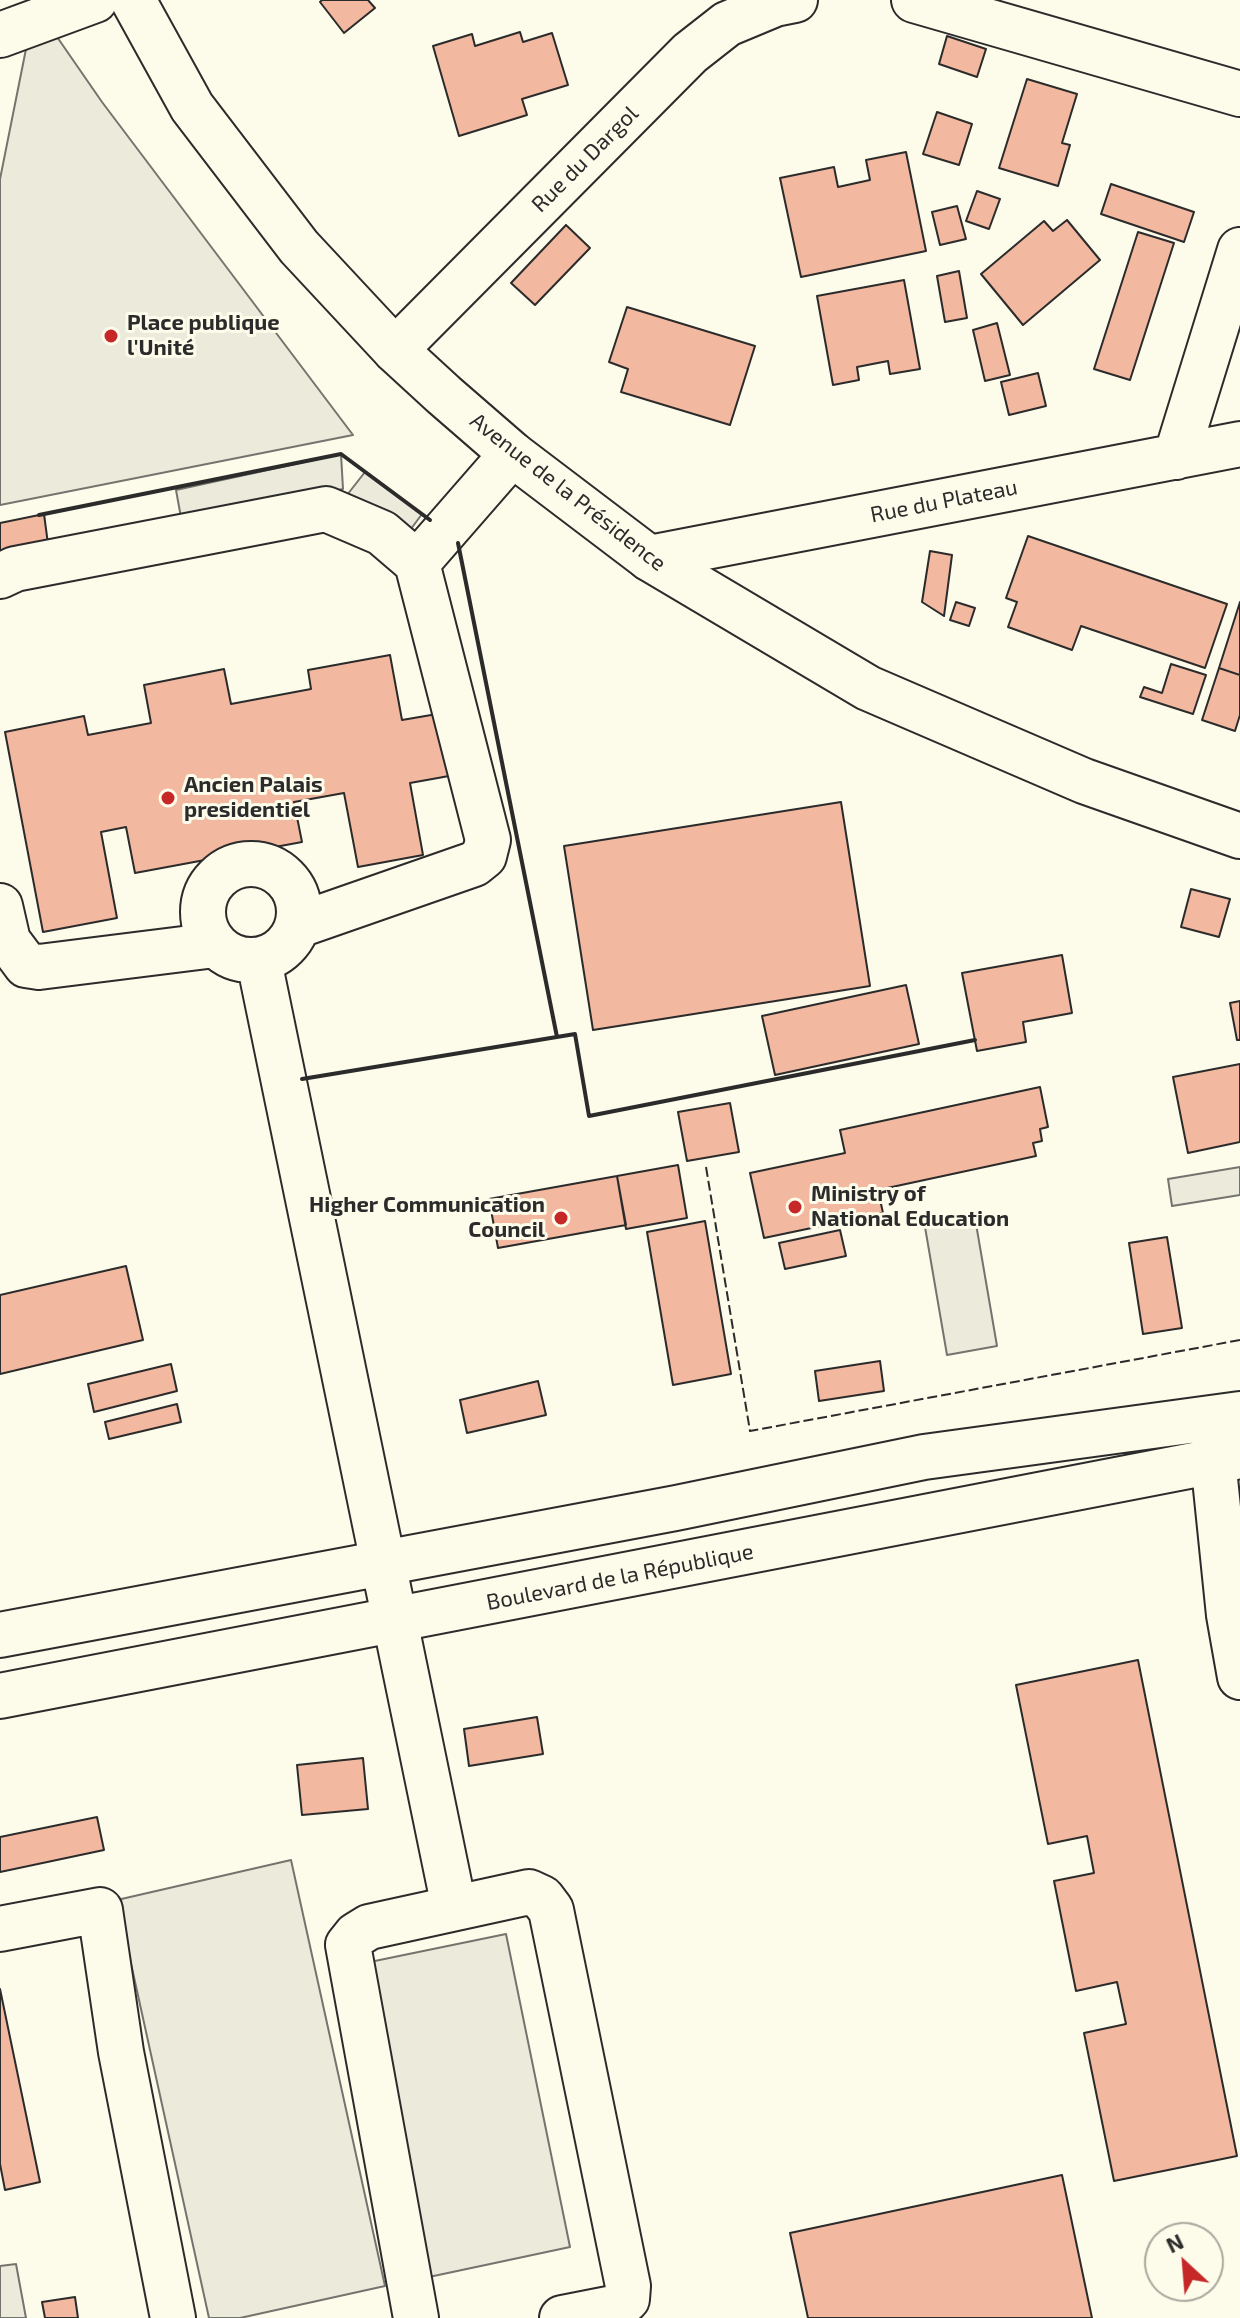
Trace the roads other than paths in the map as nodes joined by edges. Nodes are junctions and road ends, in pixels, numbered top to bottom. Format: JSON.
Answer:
{"nodes":[{"id":1,"x":95,"y":0,"type":"edge"},
{"id":2,"x":133,"y":0,"type":"edge"},
{"id":3,"x":795,"y":0,"type":"edge"},
{"id":4,"x":914,"y":0,"type":"edge"},
{"id":5,"x":0,"y":35,"type":"edge"},
{"id":6,"x":1240,"y":94,"type":"edge"},
{"id":7,"x":1240,"y":250,"type":"edge"},
{"id":8,"x":395,"y":350,"type":"junction"},
{"id":9,"x":1240,"y":444,"type":"edge"},
{"id":10,"x":512,"y":454,"type":"junction"},
{"id":11,"x":1176,"y":457,"type":"junction"},
{"id":12,"x":649,"y":558,"type":"junction"},
{"id":13,"x":417,"y":563,"type":"junction"},
{"id":14,"x":0,"y":576,"type":"edge"},
{"id":15,"x":1240,"y":836,"type":"edge"},
{"id":16,"x":0,"y":906,"type":"edge"},
{"id":17,"x":299,"y":925,"type":"junction"},
{"id":18,"x":215,"y":945,"type":"junction"},
{"id":19,"x":259,"y":961,"type":"junction"},
{"id":20,"x":1227,"y":1437,"type":"edge"},
{"id":21,"x":924,"y":1457,"type":"junction"},
{"id":22,"x":676,"y":1508,"type":"junction"},
{"id":23,"x":936,"y":1513,"type":"junction"},
{"id":24,"x":381,"y":1564,"type":"junction"},
{"id":25,"x":685,"y":1565,"type":"junction"},
{"id":26,"x":1235,"y":1614,"type":"edge"},
{"id":27,"x":393,"y":1621,"type":"junction"},
{"id":28,"x":0,"y":1635,"type":"edge"},
{"id":29,"x":1240,"y":1677,"type":"edge"},
{"id":30,"x":0,"y":1696,"type":"edge"},
{"id":31,"x":454,"y":1907,"type":"junction"},
{"id":32,"x":0,"y":1929,"type":"edge"},
{"id":33,"x":173,"y":2318,"type":"edge"},
{"id":34,"x":416,"y":2318,"type":"edge"},
{"id":35,"x":562,"y":2318,"type":"edge"}],
"edges":[{"from":1,"to":5,"type":"main road"},
{"from":2,"to":8,"type":"main road","name":"Avenue de la Présidence"},
{"from":3,"to":8,"type":"main road","name":"Rue du Dargol"},
{"from":4,"to":6,"type":"main road"},
{"from":7,"to":11,"type":"main road"},
{"from":8,"to":10,"type":"main road","name":"Avenue de la Présidence"},
{"from":9,"to":11,"type":"main road","name":"Rue du Plateau"},
{"from":10,"to":12,"type":"main road","name":"Avenue de la Présidence"},
{"from":10,"to":13,"type":"main road"},
{"from":11,"to":12,"type":"main road","name":"Rue du Plateau"},
{"from":12,"to":15,"type":"main road","name":"Avenue de la Présidence"},
{"from":13,"to":14,"type":"main road"},
{"from":13,"to":17,"type":"main road"},
{"from":16,"to":18,"type":"main road"},
{"from":17,"to":18,"type":"main road"},
{"from":17,"to":19,"type":"main road"},
{"from":18,"to":19,"type":"main road"},
{"from":19,"to":24,"type":"main road"},
{"from":20,"to":21,"type":"main road"},
{"from":20,"to":23,"type":"main road","name":"Boulevard de la République"},
{"from":20,"to":26,"type":"main road"},
{"from":21,"to":22,"type":"main road"},
{"from":21,"to":23,"type":"main road"},
{"from":22,"to":24,"type":"main road"},
{"from":22,"to":25,"type":"main road"},
{"from":23,"to":25,"type":"main road","name":"Boulevard de la République"},
{"from":24,"to":27,"type":"main road"},
{"from":24,"to":28,"type":"main road"},
{"from":25,"to":27,"type":"main road","name":"Boulevard de la République"},
{"from":26,"to":29,"type":"main road"},
{"from":27,"to":30,"type":"main road","name":"Boulevard de la République"},
{"from":27,"to":31,"type":"main road"},
{"from":31,"to":34,"type":"main road"},
{"from":31,"to":35,"type":"main road"},
{"from":32,"to":33,"type":"main road"}]}
